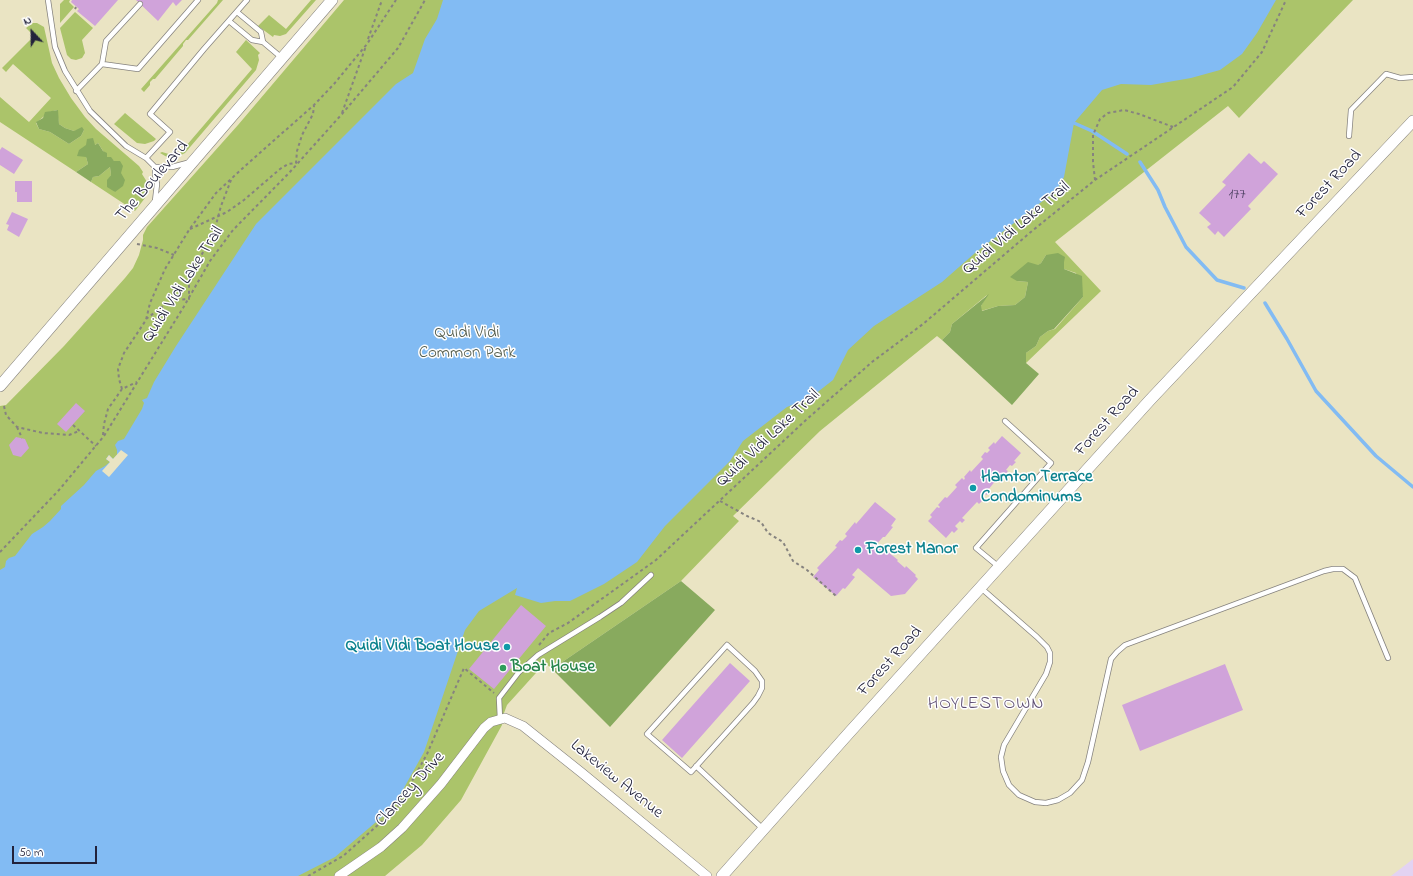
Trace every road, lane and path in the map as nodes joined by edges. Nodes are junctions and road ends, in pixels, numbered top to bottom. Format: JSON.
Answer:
{"nodes":[{"id":1,"x":48,"y":0,"type":"edge"},
{"id":2,"x":198,"y":0,"type":"edge"},
{"id":3,"x":248,"y":0,"type":"edge"},
{"id":4,"x":332,"y":0,"type":"edge"},
{"id":5,"x":382,"y":0,"type":"edge"},
{"id":6,"x":396,"y":0,"type":"edge"},
{"id":7,"x":425,"y":0,"type":"edge"},
{"id":8,"x":1286,"y":0,"type":"edge"},
{"id":9,"x":140,"y":4,"type":"dead end"},
{"id":10,"x":237,"y":12,"type":"junction"},
{"id":11,"x":229,"y":21,"type":"junction"},
{"id":12,"x":263,"y":42,"type":"junction"},
{"id":13,"x":367,"y":44,"type":"junction"},
{"id":14,"x":283,"y":58,"type":"junction"},
{"id":15,"x":102,"y":64,"type":"junction"},
{"id":16,"x":1413,"y":77,"type":"edge"},
{"id":17,"x":76,"y":91,"type":"junction"},
{"id":18,"x":314,"y":105,"type":"junction"},
{"id":19,"x":342,"y":114,"type":"junction"},
{"id":20,"x":1413,"y":121,"type":"edge"},
{"id":21,"x":1173,"y":127,"type":"junction"},
{"id":22,"x":1349,"y":136,"type":"dead end"},
{"id":23,"x":198,"y":156,"type":"junction"},
{"id":24,"x":146,"y":158,"type":"junction"},
{"id":25,"x":296,"y":163,"type":"junction"},
{"id":26,"x":155,"y":167,"type":"junction"},
{"id":27,"x":231,"y":179,"type":"junction"},
{"id":28,"x":1096,"y":180,"type":"junction"},
{"id":29,"x":153,"y":206,"type":"junction"},
{"id":30,"x":219,"y":215,"type":"junction"},
{"id":31,"x":189,"y":230,"type":"junction"},
{"id":32,"x":142,"y":245,"type":"dead end"},
{"id":33,"x":174,"y":255,"type":"junction"},
{"id":34,"x":189,"y":299,"type":"junction"},
{"id":35,"x":146,"y":320,"type":"junction"},
{"id":36,"x":2,"y":381,"type":"edge"},
{"id":37,"x":137,"y":382,"type":"junction"},
{"id":38,"x":122,"y":389,"type":"junction"},
{"id":39,"x":4,"y":406,"type":"dead end"},
{"id":40,"x":1005,"y":421,"type":"dead end"},
{"id":41,"x":73,"y":425,"type":"dead end"},
{"id":42,"x":17,"y":427,"type":"junction"},
{"id":43,"x":79,"y":431,"type":"junction"},
{"id":44,"x":104,"y":436,"type":"junction"},
{"id":45,"x":22,"y":438,"type":"dead end"},
{"id":46,"x":96,"y":446,"type":"junction"},
{"id":47,"x":720,"y":501,"type":"junction"},
{"id":48,"x":0,"y":552,"type":"edge"},
{"id":49,"x":999,"y":567,"type":"junction"},
{"id":50,"x":651,"y":575,"type":"dead end"},
{"id":51,"x":981,"y":588,"type":"junction"},
{"id":52,"x":836,"y":596,"type":"dead end"},
{"id":53,"x":534,"y":650,"type":"dead end"},
{"id":54,"x":1388,"y":658,"type":"dead end"},
{"id":55,"x":499,"y":688,"type":"dead end"},
{"id":56,"x":500,"y":719,"type":"junction"},
{"id":57,"x":696,"y":766,"type":"junction"},
{"id":58,"x":763,"y":829,"type":"junction"},
{"id":59,"x":308,"y":876,"type":"edge"},
{"id":60,"x":339,"y":876,"type":"edge"},
{"id":61,"x":707,"y":876,"type":"edge"},
{"id":62,"x":722,"y":876,"type":"edge"}],
"edges":[{"from":1,"to":17,"type":"lane"},
{"from":2,"to":15,"type":"lane"},
{"from":3,"to":10,"type":"lane"},
{"from":4,"to":14,"type":"street","name":"The Boulevard"},
{"from":5,"to":13,"type":"path"},
{"from":6,"to":13,"type":"path"},
{"from":7,"to":19,"type":"path","name":"Quidi Vidi Lake Trail"},
{"from":8,"to":21,"type":"path","name":"Quidi Vidi Lake Trail"},
{"from":9,"to":15,"type":"lane"},
{"from":10,"to":11,"type":"lane"},
{"from":10,"to":12,"type":"lane"},
{"from":11,"to":12,"type":"lane"},
{"from":11,"to":24,"type":"lane"},
{"from":12,"to":14,"type":"lane"},
{"from":13,"to":18,"type":"path"},
{"from":13,"to":19,"type":"path"},
{"from":14,"to":23,"type":"street","name":"The Boulevard"},
{"from":15,"to":17,"type":"lane"},
{"from":16,"to":22,"type":"lane"},
{"from":17,"to":24,"type":"lane"},
{"from":18,"to":25,"type":"path"},
{"from":18,"to":27,"type":"path"},
{"from":19,"to":25,"type":"path","name":"Quidi Vidi Lake Trail"},
{"from":20,"to":49,"type":"street","name":"Forest Road"},
{"from":21,"to":28,"type":"path","name":"Quidi Vidi Lake Trail"},
{"from":21,"to":28,"type":"path"},
{"from":23,"to":26,"type":"lane"},
{"from":23,"to":29,"type":"street","name":"The Boulevard"},
{"from":24,"to":26,"type":"lane"},
{"from":25,"to":30,"type":"path"},
{"from":25,"to":34,"type":"path","name":"Quidi Vidi Lake Trail"},
{"from":26,"to":29,"type":"lane"},
{"from":27,"to":30,"type":"path"},
{"from":27,"to":31,"type":"path"},
{"from":28,"to":47,"type":"path","name":"Quidi Vidi Lake Trail"},
{"from":29,"to":36,"type":"street","name":"The Boulevard"},
{"from":30,"to":31,"type":"path"},
{"from":30,"to":34,"type":"path"},
{"from":31,"to":33,"type":"path"},
{"from":32,"to":33,"type":"path"},
{"from":33,"to":35,"type":"path"},
{"from":34,"to":35,"type":"path"},
{"from":34,"to":37,"type":"path","name":"Quidi Vidi Lake Trail"},
{"from":35,"to":38,"type":"path"},
{"from":37,"to":38,"type":"path"},
{"from":37,"to":44,"type":"path","name":"Quidi Vidi Lake Trail"},
{"from":38,"to":44,"type":"path"},
{"from":39,"to":42,"type":"path"},
{"from":40,"to":49,"type":"lane"},
{"from":41,"to":43,"type":"path"},
{"from":42,"to":43,"type":"path"},
{"from":42,"to":45,"type":"path"},
{"from":43,"to":46,"type":"path"},
{"from":44,"to":46,"type":"path","name":"Quidi Vidi Lake Trail"},
{"from":46,"to":48,"type":"path","name":"Quidi Vidi Lake Trail"},
{"from":47,"to":52,"type":"path"},
{"from":47,"to":53,"type":"path","name":"Quidi Vidi Lake Trail"},
{"from":49,"to":51,"type":"street","name":"Forest Road"},
{"from":50,"to":56,"type":"lane"},
{"from":51,"to":54,"type":"lane"},
{"from":51,"to":58,"type":"street","name":"Forest Road"},
{"from":55,"to":59,"type":"path"},
{"from":56,"to":60,"type":"street","name":"Clancey Drive"},
{"from":56,"to":61,"type":"street","name":"Lakeview Avenue"},
{"from":57,"to":57,"type":"lane"},
{"from":57,"to":58,"type":"lane"},
{"from":58,"to":62,"type":"street","name":"Forest Road"}]}
